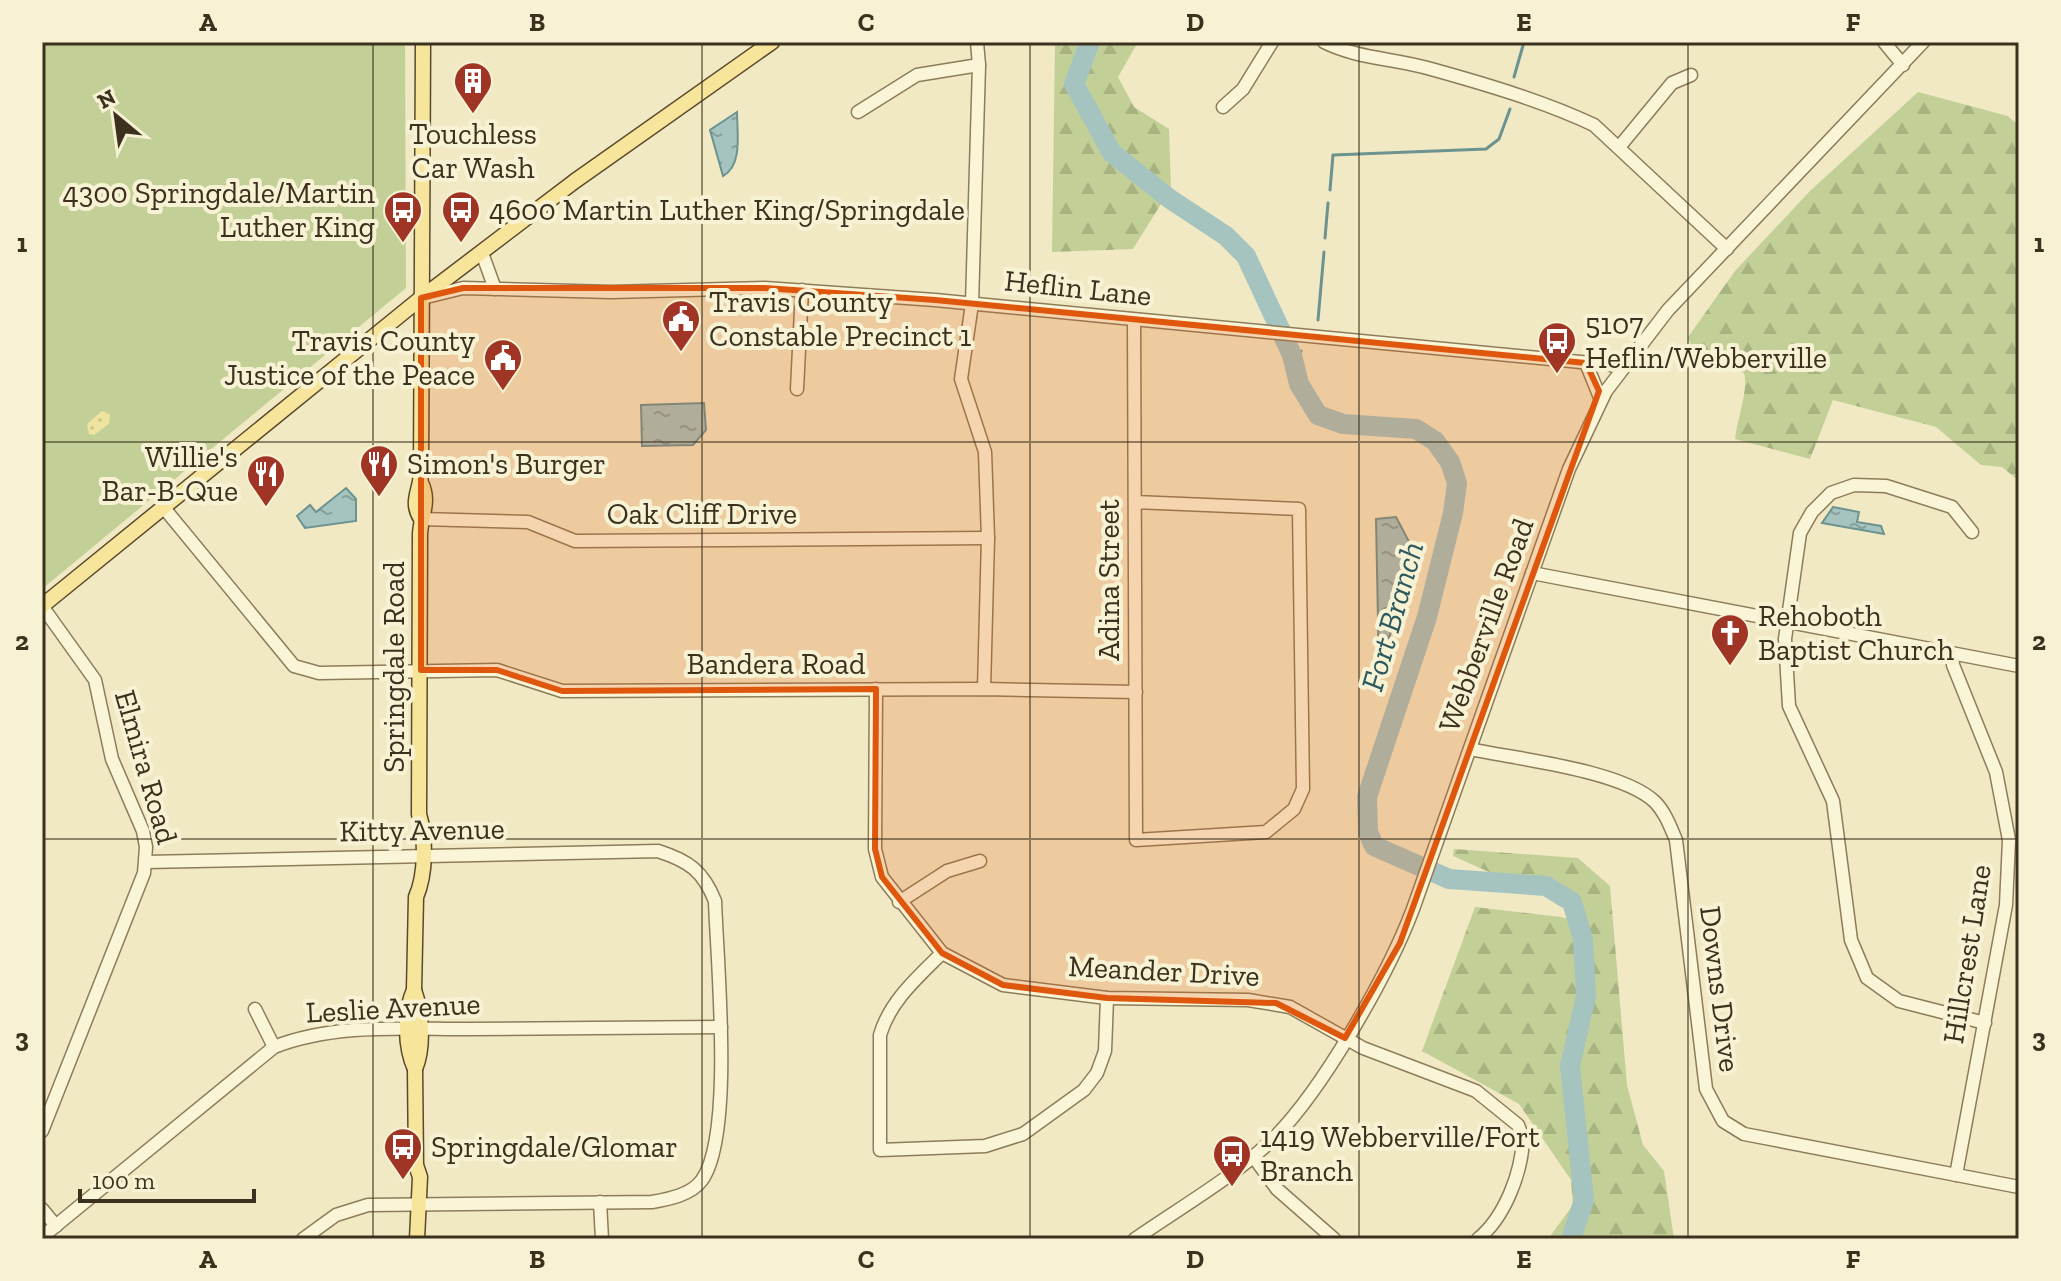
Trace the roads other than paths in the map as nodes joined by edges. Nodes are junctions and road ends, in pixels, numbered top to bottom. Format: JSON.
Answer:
{"nodes":[{"id":1,"x":423,"y":42,"type":"edge"},
{"id":2,"x":772,"y":42,"type":"edge"},
{"id":3,"x":977,"y":42,"type":"edge"},
{"id":4,"x":1272,"y":42,"type":"edge"},
{"id":5,"x":1324,"y":42,"type":"edge"},
{"id":6,"x":1884,"y":42,"type":"edge"},
{"id":7,"x":1923,"y":42,"type":"edge"},
{"id":8,"x":979,"y":65,"type":"junction"},
{"id":9,"x":1903,"y":65,"type":"junction"},
{"id":10,"x":1691,"y":75,"type":"dead end"},
{"id":11,"x":1223,"y":107,"type":"dead end"},
{"id":12,"x":858,"y":112,"type":"dead end"},
{"id":13,"x":1620,"y":146,"type":"junction"},
{"id":14,"x":1727,"y":249,"type":"junction"},
{"id":15,"x":482,"y":253,"type":"junction"},
{"id":16,"x":495,"y":289,"type":"junction"},
{"id":17,"x":802,"y":290,"type":"junction"},
{"id":18,"x":421,"y":298,"type":"junction"},
{"id":19,"x":972,"y":304,"type":"junction"},
{"id":20,"x":1134,"y":320,"type":"junction"},
{"id":21,"x":1586,"y":363,"type":"junction"},
{"id":22,"x":1622,"y":366,"type":"junction"},
{"id":23,"x":797,"y":389,"type":"dead end"},
{"id":24,"x":1601,"y":400,"type":"junction"},
{"id":25,"x":1135,"y":502,"type":"junction"},
{"id":26,"x":164,"y":508,"type":"junction"},
{"id":27,"x":421,"y":519,"type":"junction"},
{"id":28,"x":1972,"y":532,"type":"dead end"},
{"id":29,"x":988,"y":538,"type":"junction"},
{"id":30,"x":1532,"y":573,"type":"junction"},
{"id":31,"x":42,"y":606,"type":"edge"},
{"id":32,"x":1786,"y":623,"type":"junction"},
{"id":33,"x":1952,"y":653,"type":"junction"},
{"id":34,"x":2019,"y":666,"type":"edge"},
{"id":35,"x":421,"y":670,"type":"junction"},
{"id":36,"x":876,"y":689,"type":"junction"},
{"id":37,"x":984,"y":689,"type":"junction"},
{"id":38,"x":1136,"y":692,"type":"junction"},
{"id":39,"x":1470,"y":749,"type":"junction"},
{"id":40,"x":417,"y":856,"type":"junction"},
{"id":41,"x":980,"y":861,"type":"dead end"},
{"id":42,"x":146,"y":862,"type":"junction"},
{"id":43,"x":899,"y":902,"type":"junction"},
{"id":44,"x":942,"y":953,"type":"junction"},
{"id":45,"x":1107,"y":998,"type":"junction"},
{"id":46,"x":255,"y":1009,"type":"dead end"},
{"id":47,"x":1985,"y":1023,"type":"junction"},
{"id":48,"x":721,"y":1027,"type":"junction"},
{"id":49,"x":414,"y":1029,"type":"junction"},
{"id":50,"x":1345,"y":1038,"type":"junction"},
{"id":51,"x":274,"y":1047,"type":"junction"},
{"id":52,"x":42,"y":1131,"type":"edge"},
{"id":53,"x":1253,"y":1156,"type":"junction"},
{"id":54,"x":1956,"y":1175,"type":"junction"},
{"id":55,"x":2019,"y":1187,"type":"edge"},
{"id":56,"x":600,"y":1202,"type":"junction"},
{"id":57,"x":416,"y":1203,"type":"junction"},
{"id":58,"x":42,"y":1209,"type":"edge"},
{"id":59,"x":56,"y":1226,"type":"junction"},
{"id":60,"x":42,"y":1237,"type":"edge"},
{"id":61,"x":303,"y":1239,"type":"edge"},
{"id":62,"x":417,"y":1239,"type":"edge"},
{"id":63,"x":602,"y":1239,"type":"edge"},
{"id":64,"x":1135,"y":1239,"type":"edge"},
{"id":65,"x":1334,"y":1239,"type":"edge"},
{"id":66,"x":1478,"y":1239,"type":"edge"}],
"edges":[{"from":1,"to":18,"type":"main road","name":"Springdale Road"},
{"from":2,"to":15,"type":"main road"},
{"from":3,"to":8,"type":"street"},
{"from":4,"to":11,"type":"street"},
{"from":5,"to":13,"type":"street"},
{"from":6,"to":9,"type":"street"},
{"from":7,"to":9,"type":"street","name":"Webberville Road"},
{"from":8,"to":12,"type":"street"},
{"from":8,"to":19,"type":"street"},
{"from":9,"to":14,"type":"street","name":"Webberville Road"},
{"from":10,"to":13,"type":"street"},
{"from":13,"to":14,"type":"street"},
{"from":14,"to":22,"type":"street","name":"Webberville Road"},
{"from":15,"to":16,"type":"street"},
{"from":15,"to":18,"type":"main road"},
{"from":16,"to":17,"type":"street","name":"Heflin Lane"},
{"from":16,"to":18,"type":"street","name":"Heflin Lane"},
{"from":17,"to":19,"type":"street","name":"Heflin Lane"},
{"from":17,"to":23,"type":"street"},
{"from":18,"to":26,"type":"main road"},
{"from":18,"to":27,"type":"main road","name":"Springdale Road"},
{"from":19,"to":20,"type":"street","name":"Heflin Lane"},
{"from":19,"to":29,"type":"street"},
{"from":20,"to":21,"type":"street","name":"Heflin Lane"},
{"from":20,"to":25,"type":"street","name":"Adina Street"},
{"from":21,"to":22,"type":"street","name":"Heflin Lane"},
{"from":21,"to":24,"type":"street"},
{"from":22,"to":24,"type":"street","name":"Webberville Road"},
{"from":24,"to":30,"type":"street","name":"Webberville Road"},
{"from":25,"to":38,"type":"street","name":"Adina Street"},
{"from":25,"to":38,"type":"street","name":"Adina Street"},
{"from":26,"to":31,"type":"main road"},
{"from":26,"to":35,"type":"street","name":"Bandera Road"},
{"from":27,"to":29,"type":"street","name":"Oak Cliff Drive"},
{"from":27,"to":35,"type":"main road","name":"Springdale Road"},
{"from":28,"to":32,"type":"street"},
{"from":29,"to":37,"type":"street"},
{"from":30,"to":32,"type":"street"},
{"from":30,"to":39,"type":"street","name":"Webberville Road"},
{"from":31,"to":42,"type":"street","name":"Elmira Road"},
{"from":32,"to":33,"type":"street"},
{"from":32,"to":47,"type":"street"},
{"from":33,"to":34,"type":"street"},
{"from":33,"to":47,"type":"street","name":"Hillcrest Lane"},
{"from":35,"to":36,"type":"street","name":"Bandera Road"},
{"from":35,"to":40,"type":"main road","name":"Springdale Road"},
{"from":36,"to":37,"type":"street","name":"Bandera Road"},
{"from":36,"to":43,"type":"street","name":"Meander Drive"},
{"from":37,"to":38,"type":"street","name":"Bandera Road"},
{"from":39,"to":50,"type":"street","name":"Webberville Road"},
{"from":39,"to":54,"type":"street","name":"Downs Drive"},
{"from":40,"to":42,"type":"street","name":"Kitty Avenue"},
{"from":40,"to":48,"type":"street","name":"Kitty Avenue"},
{"from":40,"to":49,"type":"main road","name":"Springdale Road"},
{"from":41,"to":43,"type":"street"},
{"from":42,"to":52,"type":"street","name":"Elmira Road"},
{"from":43,"to":44,"type":"street","name":"Meander Drive"},
{"from":44,"to":45,"type":"street","name":"Meander Drive"},
{"from":44,"to":45,"type":"street"},
{"from":45,"to":50,"type":"street","name":"Meander Drive"},
{"from":46,"to":51,"type":"street"},
{"from":47,"to":54,"type":"street","name":"Hillcrest Lane"},
{"from":48,"to":49,"type":"street","name":"Leslie Avenue"},
{"from":48,"to":56,"type":"street"},
{"from":49,"to":51,"type":"street","name":"Leslie Avenue"},
{"from":49,"to":57,"type":"main road","name":"Springdale Road"},
{"from":50,"to":53,"type":"street","name":"Webberville Road"},
{"from":50,"to":66,"type":"street","name":"Meander Drive"},
{"from":51,"to":59,"type":"street","name":"Leslie Avenue"},
{"from":53,"to":64,"type":"street","name":"Webberville Road"},
{"from":53,"to":65,"type":"street"},
{"from":54,"to":55,"type":"street","name":"Downs Drive"},
{"from":56,"to":57,"type":"street"},
{"from":56,"to":63,"type":"street"},
{"from":57,"to":61,"type":"street"},
{"from":57,"to":62,"type":"main road","name":"Springdale Road"},
{"from":58,"to":59,"type":"street"},
{"from":59,"to":60,"type":"street","name":"Leslie Avenue"}]}
